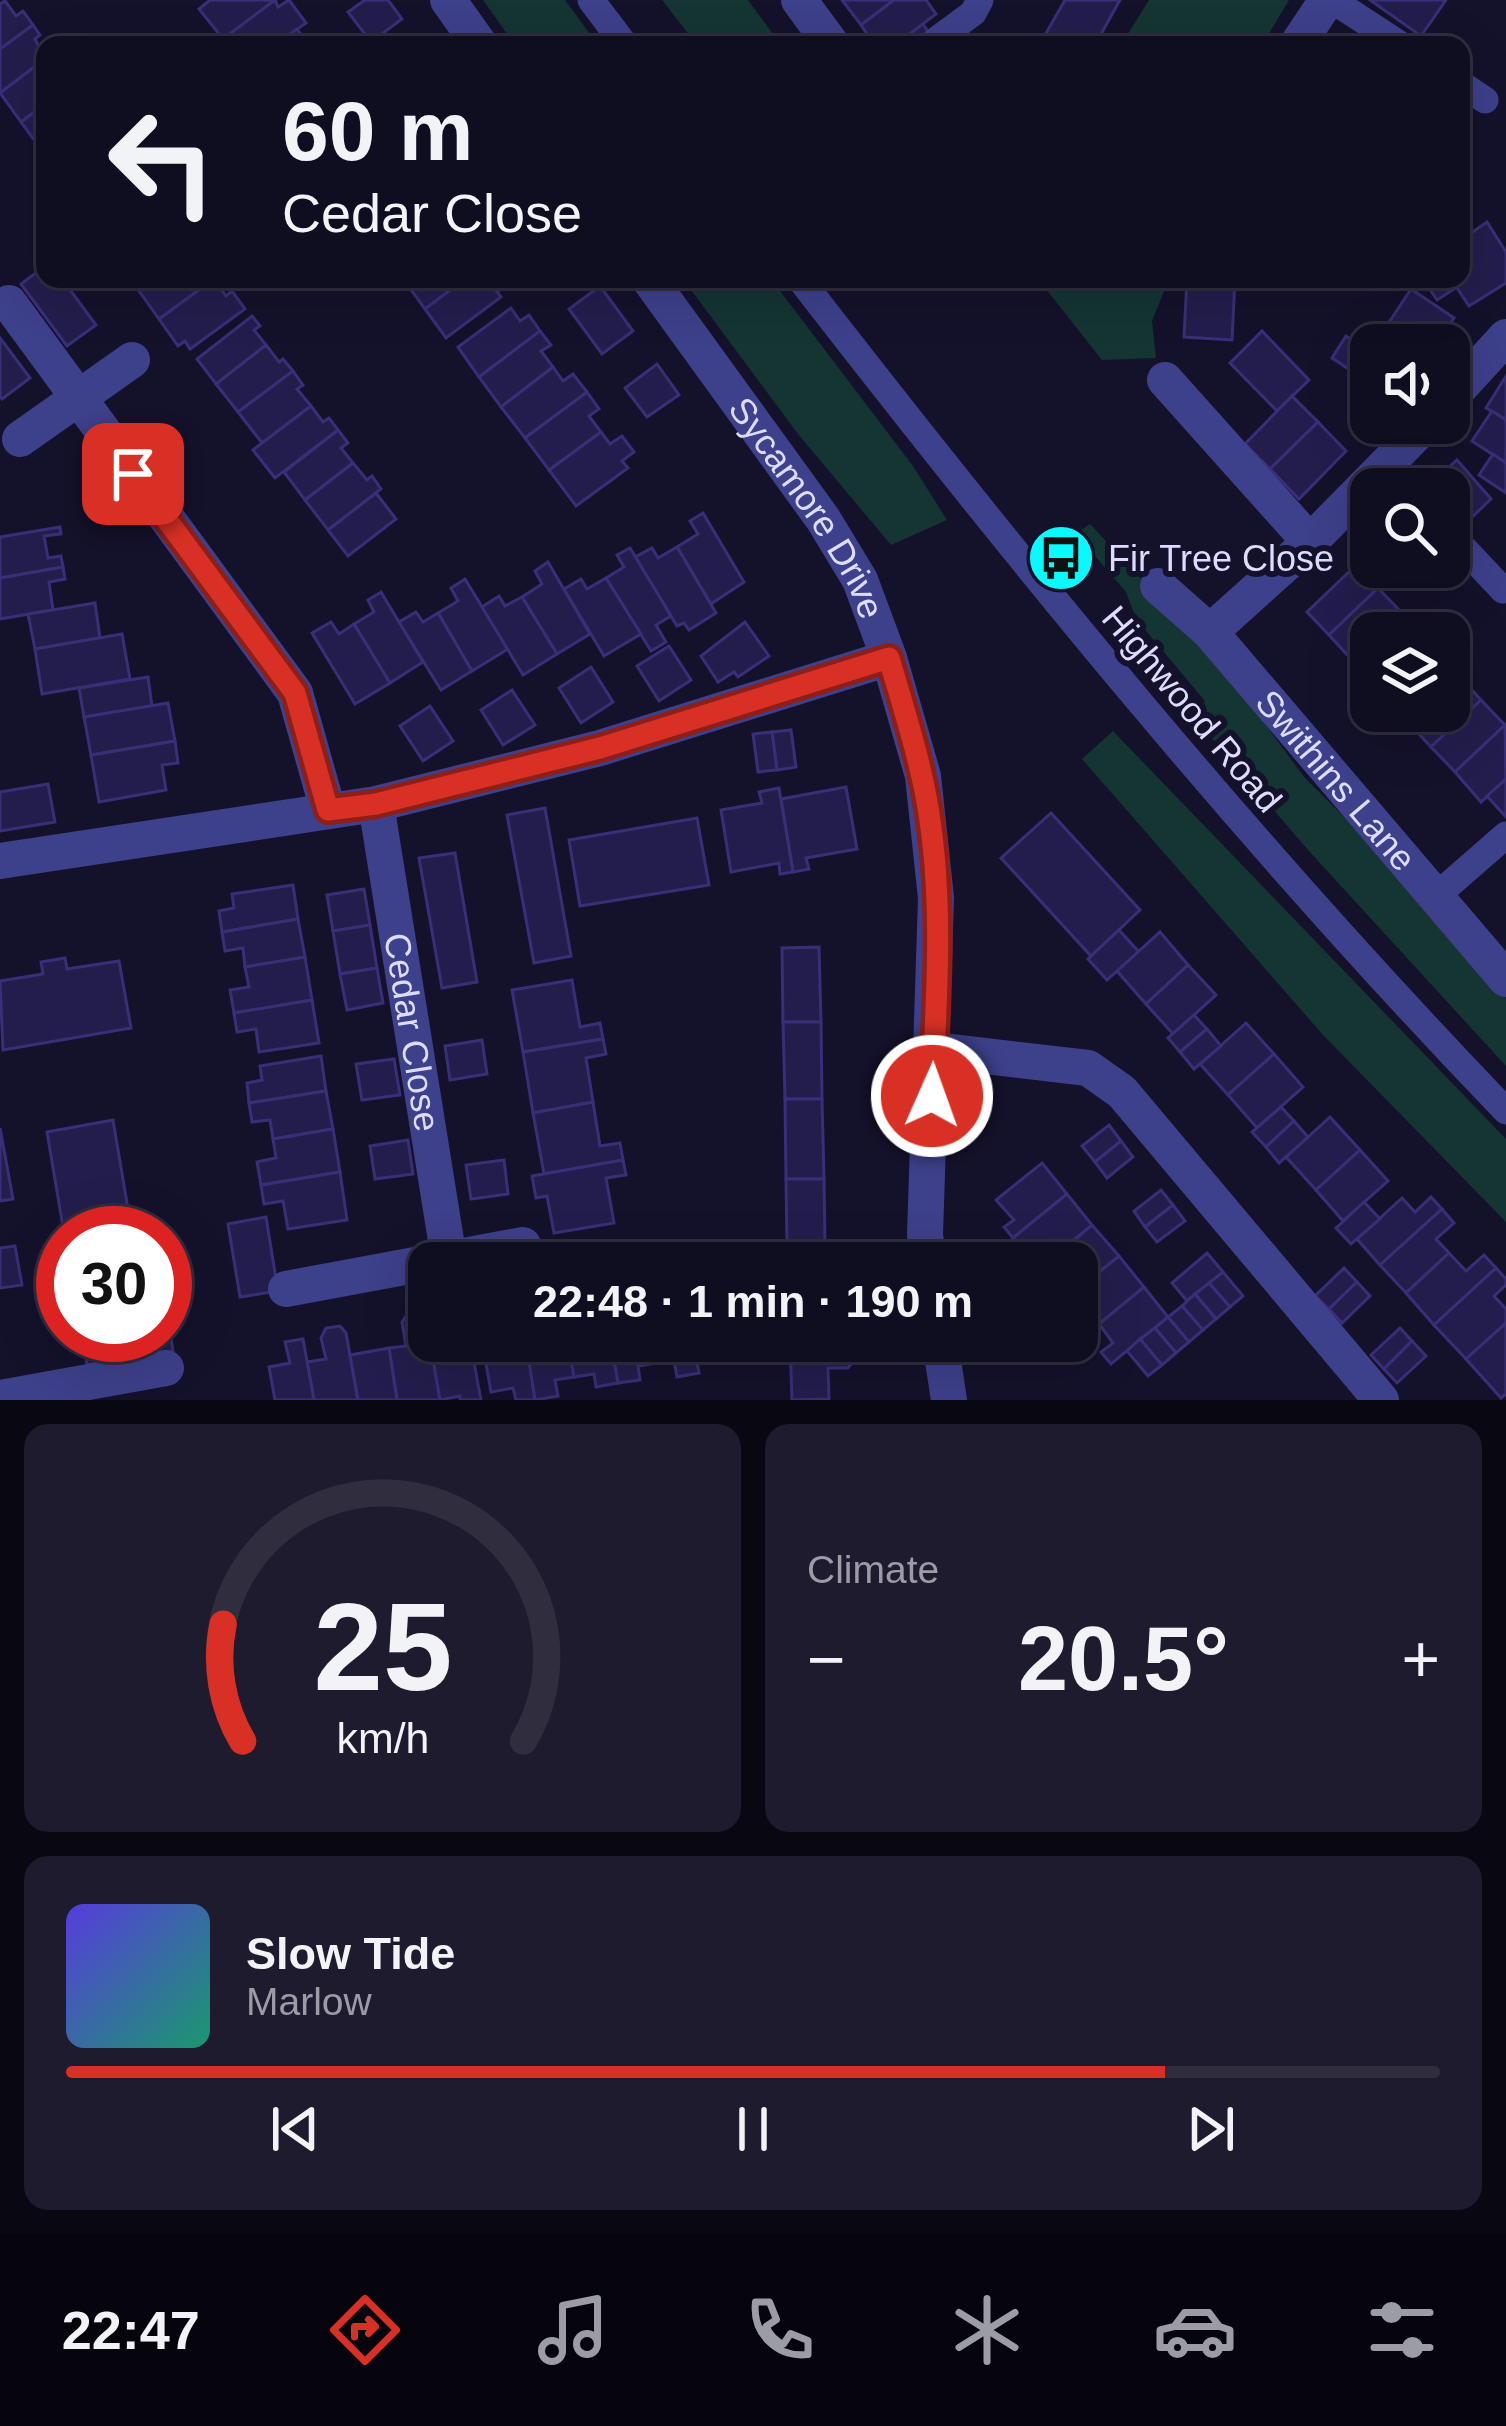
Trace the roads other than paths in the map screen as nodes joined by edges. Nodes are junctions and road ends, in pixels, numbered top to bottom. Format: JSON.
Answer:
{"nodes":[{"id":1,"x":448,"y":0,"type":"edge"},
{"id":2,"x":591,"y":0,"type":"edge"},
{"id":3,"x":800,"y":0,"type":"edge"},
{"id":4,"x":980,"y":0,"type":"edge"},
{"id":5,"x":1330,"y":0,"type":"edge"},
{"id":6,"x":474,"y":36,"type":"edge"},
{"id":7,"x":618,"y":36,"type":"edge"},
{"id":8,"x":826,"y":36,"type":"edge"},
{"id":9,"x":942,"y":36,"type":"edge"},
{"id":10,"x":1304,"y":36,"type":"edge"},
{"id":11,"x":1387,"y":36,"type":"edge"},
{"id":12,"x":1470,"y":90,"type":"edge"},
{"id":13,"x":1486,"y":100,"type":"dead end"},
{"id":14,"x":656,"y":288,"type":"edge"},
{"id":15,"x":807,"y":288,"type":"edge"},
{"id":16,"x":9,"y":303,"type":"dead end"},
{"id":17,"x":1506,"y":337,"type":"edge"},
{"id":18,"x":132,"y":360,"type":"dead end"},
{"id":19,"x":1470,"y":376,"type":"edge"},
{"id":20,"x":1165,"y":380,"type":"dead end"},
{"id":21,"x":77,"y":399,"type":"junction"},
{"id":22,"x":20,"y":439,"type":"dead end"},
{"id":23,"x":1350,"y":513,"type":"edge"},
{"id":24,"x":1310,"y":542,"type":"junction"},
{"id":25,"x":1470,"y":554,"type":"edge"},
{"id":26,"x":1158,"y":586,"type":"dead end"},
{"id":27,"x":1503,"y":590,"type":"edge"},
{"id":28,"x":1210,"y":632,"type":"junction"},
{"id":29,"x":889,"y":658,"type":"junction"},
{"id":30,"x":376,"y":804,"type":"junction"},
{"id":31,"x":328,"y":810,"type":"junction"},
{"id":32,"x":1506,"y":835,"type":"edge"},
{"id":33,"x":0,"y":861,"type":"edge"},
{"id":34,"x":1435,"y":897,"type":"junction"},
{"id":35,"x":1506,"y":979,"type":"edge"},
{"id":36,"x":934,"y":1050,"type":"junction"},
{"id":37,"x":1506,"y":1111,"type":"edge"},
{"id":38,"x":446,"y":1242,"type":"edge"},
{"id":39,"x":926,"y":1242,"type":"edge"},
{"id":40,"x":408,"y":1267,"type":"edge"},
{"id":41,"x":286,"y":1289,"type":"dead end"},
{"id":42,"x":943,"y":1362,"type":"edge"},
{"id":43,"x":147,"y":1381,"type":"edge"},
{"id":44,"x":0,"y":1398,"type":"edge"},
{"id":45,"x":949,"y":1400,"type":"edge"},
{"id":46,"x":1381,"y":1400,"type":"edge"}],
"edges":[{"from":1,"to":6,"type":"street"},
{"from":2,"to":7,"type":"lane"},
{"from":3,"to":8,"type":"street"},
{"from":4,"to":9,"type":"lane"},
{"from":5,"to":10,"type":"street"},
{"from":5,"to":11,"type":"lane"},
{"from":12,"to":13,"type":"lane"},
{"from":14,"to":29,"type":"street","name":"Sycamore Drive"},
{"from":15,"to":37,"type":"lane","name":"Highwood Road"},
{"from":16,"to":21,"type":"street"},
{"from":17,"to":19,"type":"street"},
{"from":18,"to":21,"type":"street"},
{"from":20,"to":24,"type":"street"},
{"from":21,"to":22,"type":"street"},
{"from":21,"to":31,"type":"street"},
{"from":23,"to":24,"type":"street"},
{"from":24,"to":28,"type":"street"},
{"from":25,"to":27,"type":"lane"},
{"from":26,"to":28,"type":"street","name":"Swithins Lane"},
{"from":28,"to":34,"type":"street","name":"Swithins Lane"},
{"from":29,"to":30,"type":"street"},
{"from":29,"to":36,"type":"street","name":"Sycamore Drive"},
{"from":30,"to":31,"type":"street"},
{"from":30,"to":38,"type":"street","name":"Cedar Close"},
{"from":31,"to":33,"type":"street"},
{"from":32,"to":34,"type":"lane"},
{"from":34,"to":35,"type":"street","name":"Swithins Lane"},
{"from":36,"to":39,"type":"street","name":"Sycamore Drive"},
{"from":36,"to":46,"type":"street"},
{"from":40,"to":41,"type":"street"},
{"from":42,"to":45,"type":"street"},
{"from":43,"to":44,"type":"street"}]}
